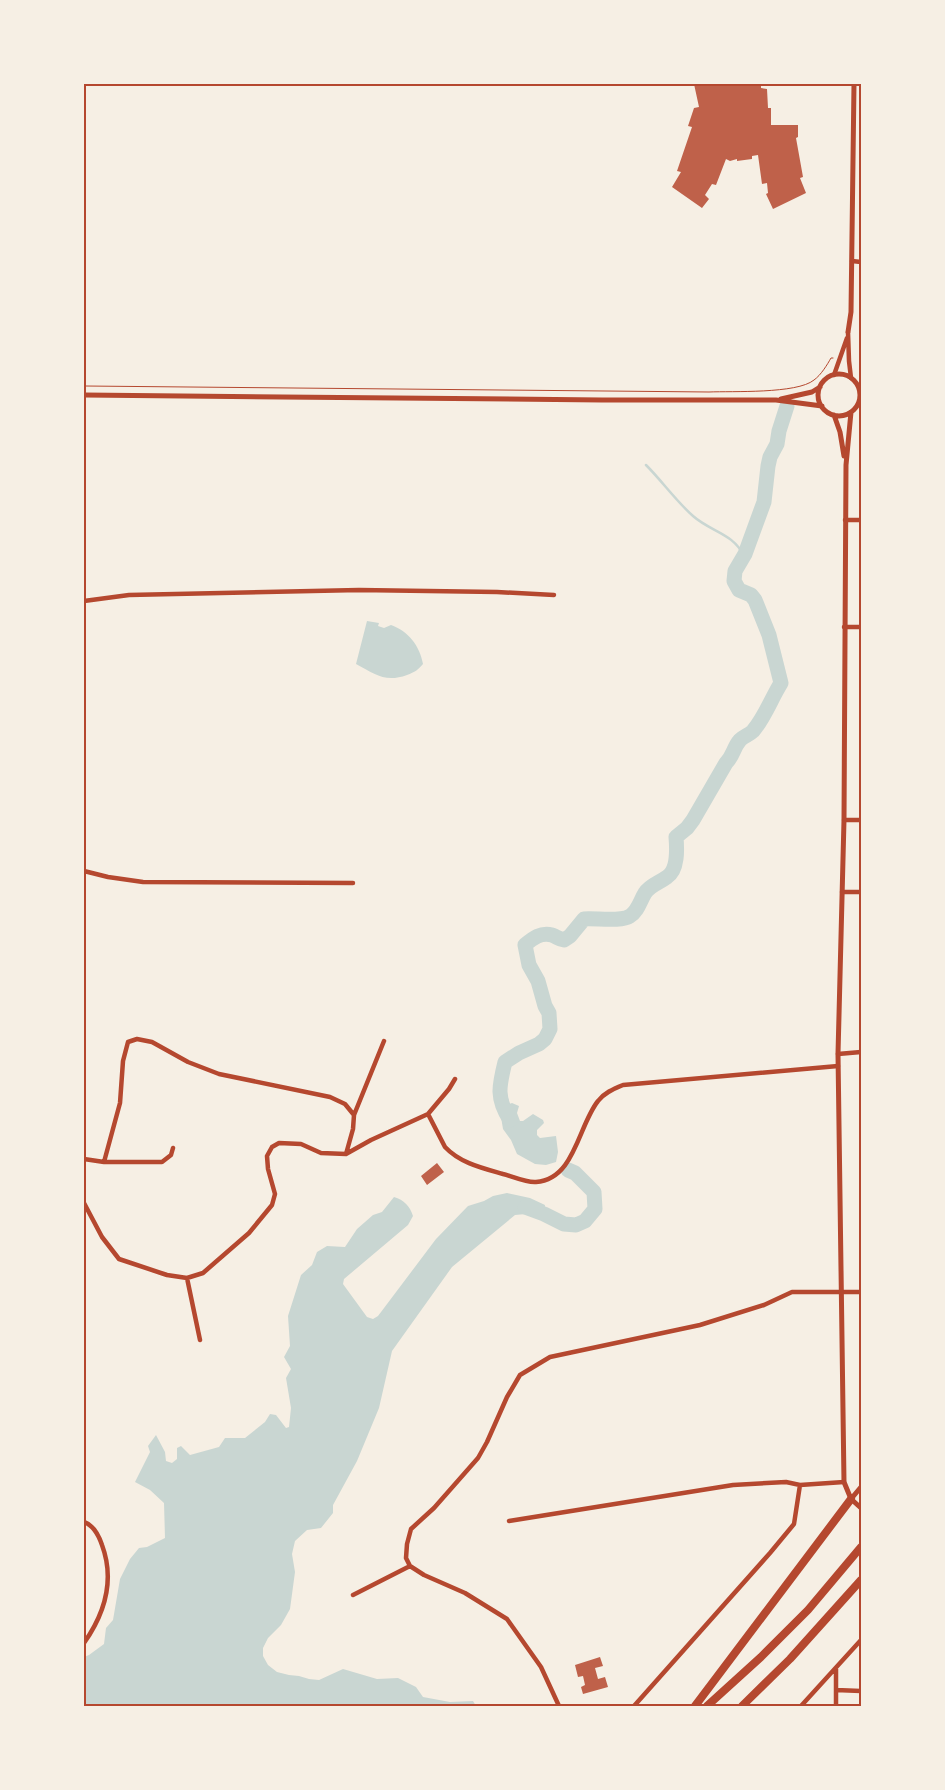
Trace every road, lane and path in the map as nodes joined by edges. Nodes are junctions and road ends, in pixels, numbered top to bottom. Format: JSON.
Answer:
{"nodes":[{"id":1,"x":854,"y":84,"type":"edge"},
{"id":2,"x":852,"y":261,"type":"junction"},
{"id":3,"x":861,"y":262,"type":"edge"},
{"id":4,"x":848,"y":332,"type":"junction"},
{"id":5,"x":840,"y":360,"type":"junction"},
{"id":6,"x":834,"y":375,"type":"junction"},
{"id":7,"x":851,"y":378,"type":"junction"},
{"id":8,"x":84,"y":386,"type":"edge"},
{"id":9,"x":820,"y":386,"type":"junction"},
{"id":10,"x":860,"y":389,"type":"edge"},
{"id":11,"x":84,"y":395,"type":"edge"},
{"id":12,"x":776,"y":400,"type":"junction"},
{"id":13,"x":822,"y":406,"type":"junction"},
{"id":14,"x":858,"y":406,"type":"edge"},
{"id":15,"x":851,"y":412,"type":"junction"},
{"id":16,"x":834,"y":415,"type":"junction"},
{"id":17,"x":846,"y":465,"type":"junction"},
{"id":18,"x":845,"y":520,"type":"junction"},
{"id":19,"x":861,"y":520,"type":"edge"},
{"id":20,"x":554,"y":596,"type":"dead end"},
{"id":21,"x":84,"y":600,"type":"edge"},
{"id":22,"x":844,"y":627,"type":"junction"},
{"id":23,"x":861,"y":627,"type":"edge"},
{"id":24,"x":844,"y":820,"type":"junction"},
{"id":25,"x":861,"y":820,"type":"edge"},
{"id":26,"x":84,"y":871,"type":"edge"},
{"id":27,"x":352,"y":883,"type":"dead end"},
{"id":28,"x":842,"y":892,"type":"junction"},
{"id":29,"x":861,"y":892,"type":"edge"},
{"id":30,"x":384,"y":1041,"type":"dead end"},
{"id":31,"x":861,"y":1052,"type":"edge"},
{"id":32,"x":838,"y":1054,"type":"junction"},
{"id":33,"x":838,"y":1066,"type":"junction"},
{"id":34,"x":455,"y":1079,"type":"dead end"},
{"id":35,"x":428,"y":1114,"type":"junction"},
{"id":36,"x":354,"y":1115,"type":"junction"},
{"id":37,"x":173,"y":1148,"type":"dead end"},
{"id":38,"x":346,"y":1154,"type":"junction"},
{"id":39,"x":84,"y":1159,"type":"edge"},
{"id":40,"x":104,"y":1162,"type":"junction"},
{"id":41,"x":84,"y":1203,"type":"edge"},
{"id":42,"x":187,"y":1278,"type":"junction"},
{"id":43,"x":842,"y":1290,"type":"junction"},
{"id":44,"x":861,"y":1292,"type":"edge"},
{"id":45,"x":200,"y":1340,"type":"dead end"},
{"id":46,"x":844,"y":1482,"type":"junction"},
{"id":47,"x":800,"y":1485,"type":"junction"},
{"id":48,"x":861,"y":1487,"type":"edge"},
{"id":49,"x":851,"y":1499,"type":"junction"},
{"id":50,"x":861,"y":1508,"type":"edge"},
{"id":51,"x":509,"y":1521,"type":"dead end"},
{"id":52,"x":84,"y":1522,"type":"edge"},
{"id":53,"x":861,"y":1547,"type":"edge"},
{"id":54,"x":410,"y":1566,"type":"junction"},
{"id":55,"x":861,"y":1580,"type":"edge"},
{"id":56,"x":353,"y":1596,"type":"dead end"},
{"id":57,"x":861,"y":1640,"type":"edge"},
{"id":58,"x":84,"y":1643,"type":"edge"},
{"id":59,"x":836,"y":1669,"type":"junction"},
{"id":60,"x":836,"y":1690,"type":"junction"},
{"id":61,"x":861,"y":1691,"type":"edge"},
{"id":62,"x":558,"y":1706,"type":"edge"},
{"id":63,"x":634,"y":1706,"type":"edge"},
{"id":64,"x":695,"y":1706,"type":"edge"},
{"id":65,"x":708,"y":1706,"type":"edge"},
{"id":66,"x":742,"y":1706,"type":"edge"},
{"id":67,"x":801,"y":1706,"type":"edge"},
{"id":68,"x":836,"y":1706,"type":"edge"}],
"edges":[{"from":1,"to":2,"type":"street"},
{"from":2,"to":3,"type":"street"},
{"from":2,"to":4,"type":"street"},
{"from":4,"to":5,"type":"street"},
{"from":4,"to":7,"type":"street"},
{"from":5,"to":6,"type":"street"},
{"from":5,"to":8,"type":"path"},
{"from":6,"to":7,"type":"street"},
{"from":6,"to":9,"type":"street"},
{"from":7,"to":10,"type":"street"},
{"from":9,"to":12,"type":"street"},
{"from":9,"to":13,"type":"street"},
{"from":10,"to":14,"type":"street"},
{"from":11,"to":12,"type":"street"},
{"from":12,"to":13,"type":"street"},
{"from":13,"to":16,"type":"street"},
{"from":14,"to":15,"type":"street"},
{"from":15,"to":16,"type":"street"},
{"from":15,"to":17,"type":"street"},
{"from":16,"to":17,"type":"street"},
{"from":17,"to":18,"type":"street"},
{"from":18,"to":19,"type":"street"},
{"from":18,"to":22,"type":"street"},
{"from":20,"to":21,"type":"street"},
{"from":22,"to":23,"type":"street"},
{"from":22,"to":24,"type":"street"},
{"from":24,"to":25,"type":"street"},
{"from":24,"to":28,"type":"street"},
{"from":26,"to":27,"type":"street"},
{"from":28,"to":29,"type":"street"},
{"from":28,"to":32,"type":"street"},
{"from":30,"to":36,"type":"street"},
{"from":31,"to":32,"type":"street"},
{"from":32,"to":33,"type":"street"},
{"from":33,"to":35,"type":"street"},
{"from":33,"to":43,"type":"street"},
{"from":34,"to":35,"type":"street"},
{"from":35,"to":38,"type":"street"},
{"from":36,"to":38,"type":"street"},
{"from":36,"to":40,"type":"street"},
{"from":37,"to":40,"type":"street"},
{"from":38,"to":42,"type":"street"},
{"from":39,"to":40,"type":"street"},
{"from":41,"to":42,"type":"street"},
{"from":42,"to":45,"type":"street"},
{"from":43,"to":44,"type":"street"},
{"from":43,"to":46,"type":"street"},
{"from":43,"to":54,"type":"street"},
{"from":46,"to":47,"type":"street"},
{"from":46,"to":49,"type":"street"},
{"from":47,"to":51,"type":"street"},
{"from":47,"to":63,"type":"street"},
{"from":48,"to":49,"type":"street"},
{"from":49,"to":50,"type":"street"},
{"from":49,"to":64,"type":"highway"},
{"from":52,"to":58,"type":"street"},
{"from":53,"to":65,"type":"highway"},
{"from":54,"to":56,"type":"street"},
{"from":54,"to":62,"type":"street"},
{"from":55,"to":66,"type":"highway"},
{"from":57,"to":59,"type":"street"},
{"from":59,"to":60,"type":"street"},
{"from":59,"to":67,"type":"street"},
{"from":60,"to":61,"type":"street"},
{"from":60,"to":68,"type":"street"}]}
